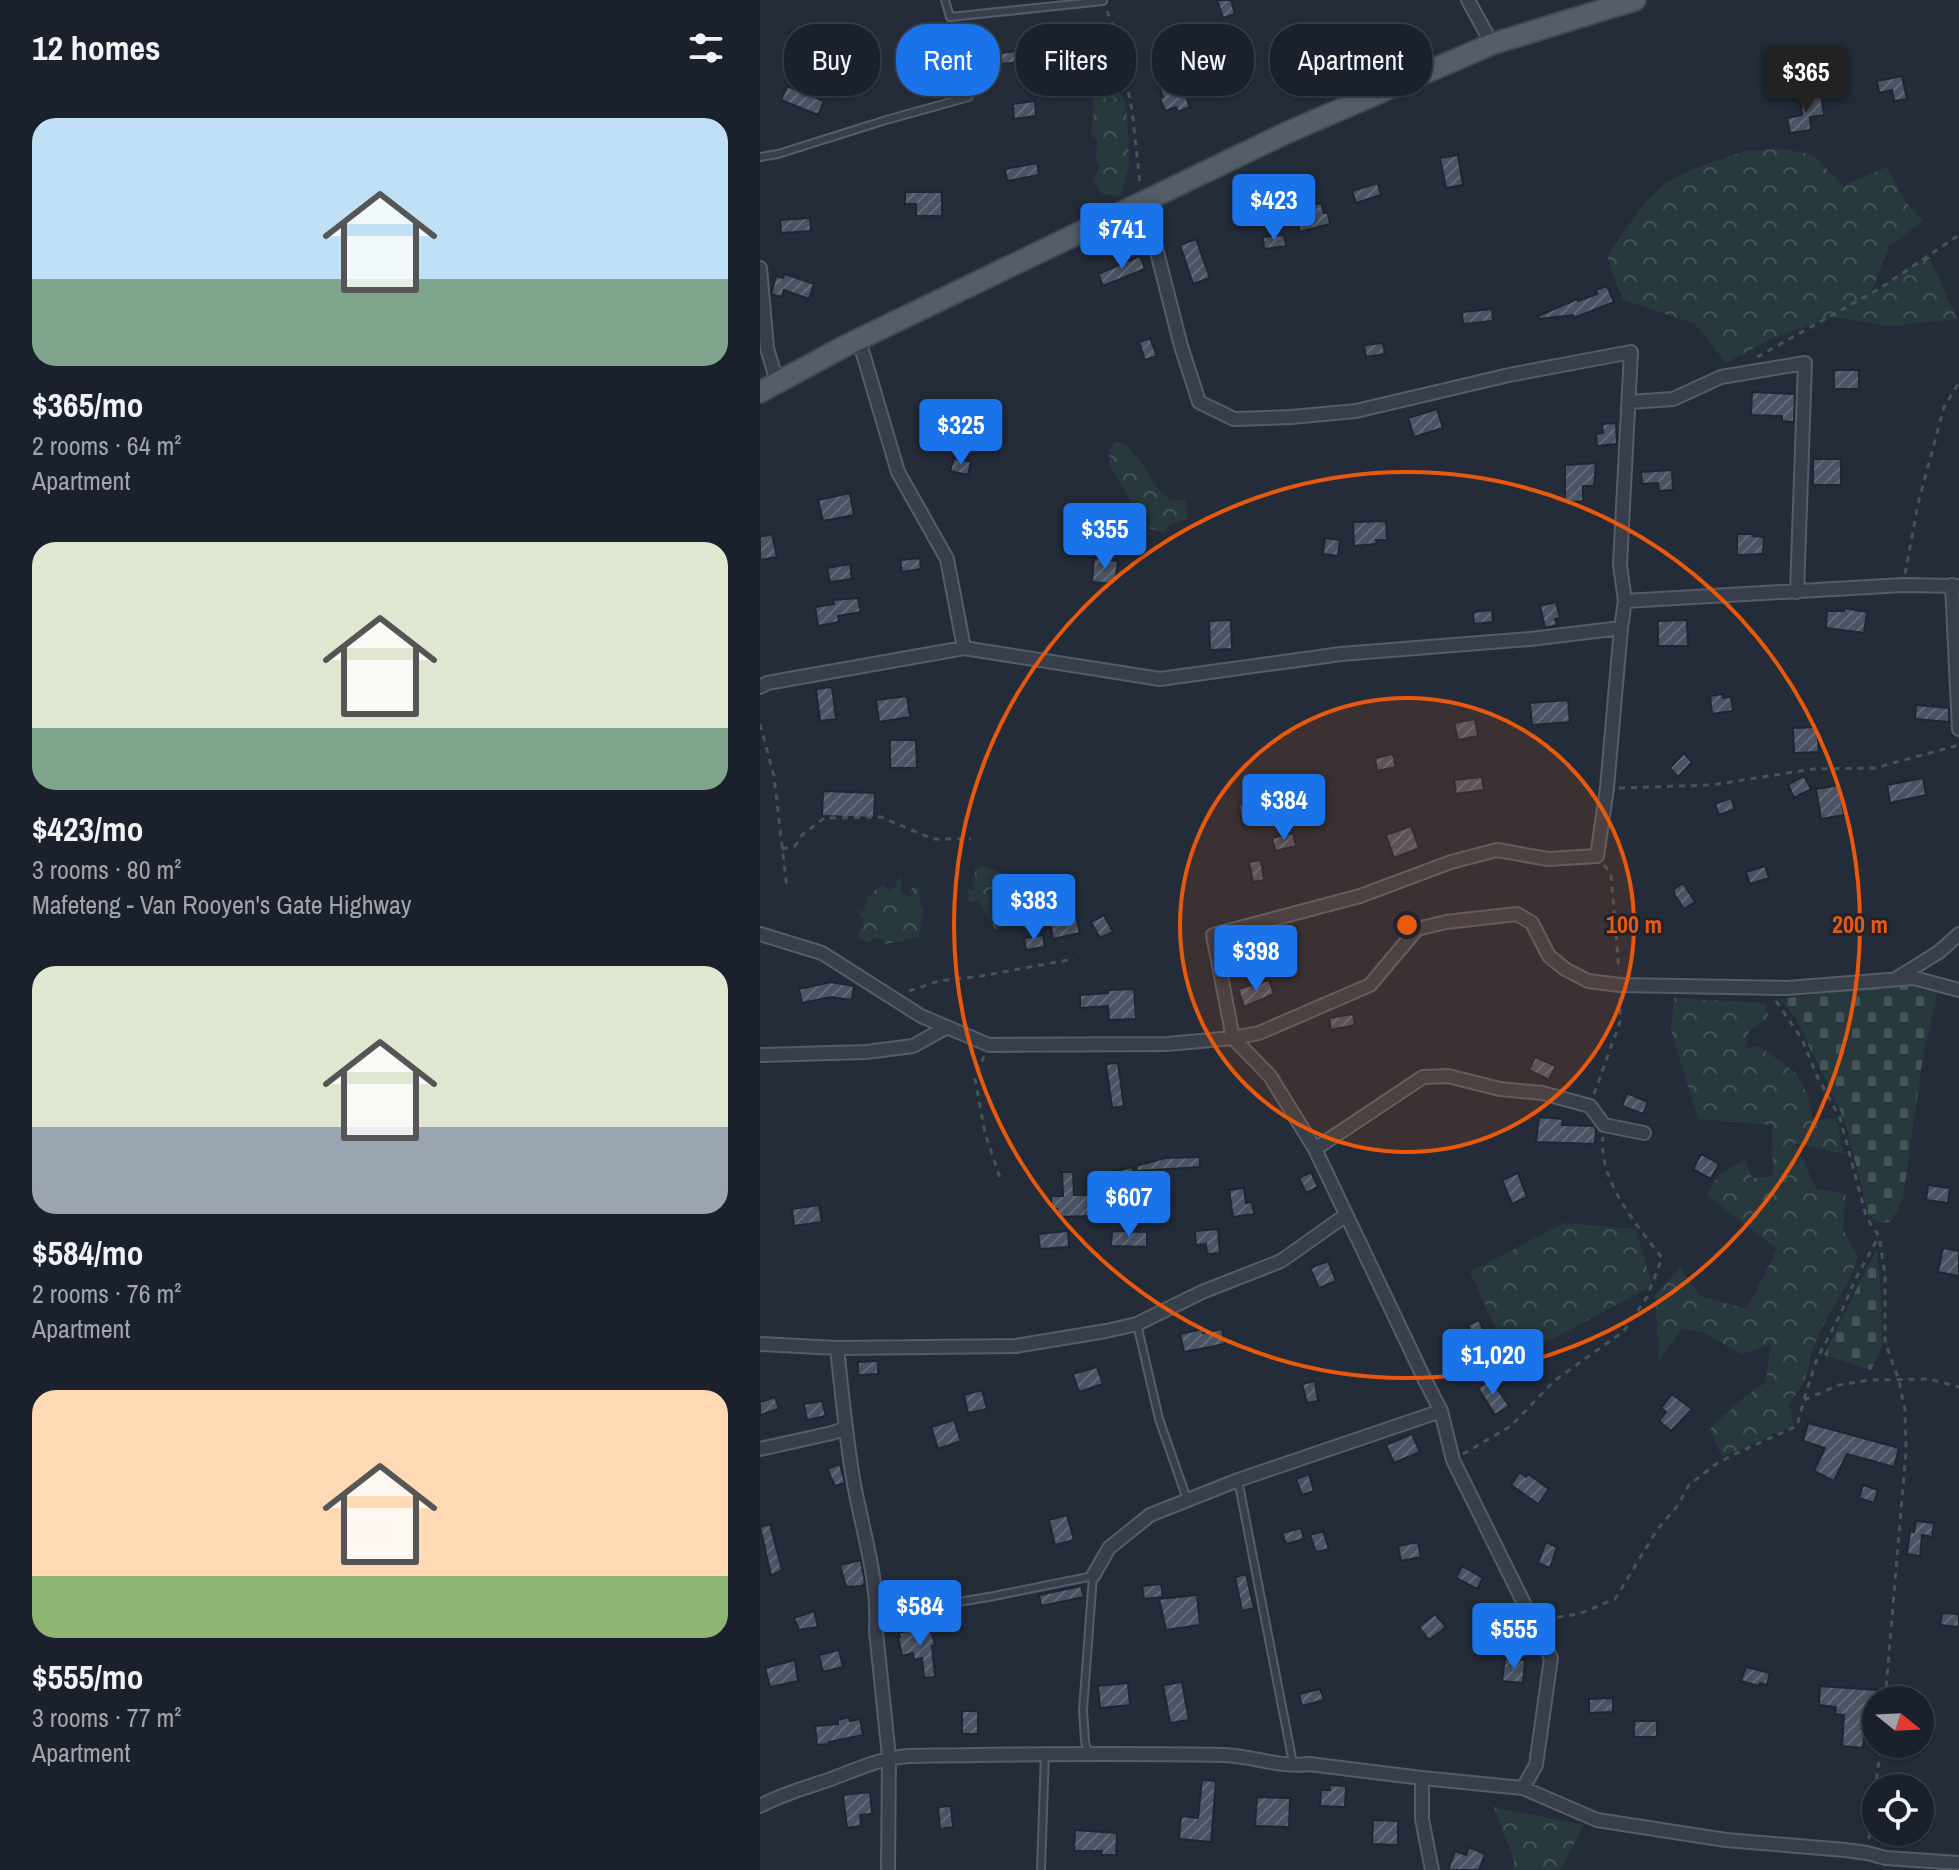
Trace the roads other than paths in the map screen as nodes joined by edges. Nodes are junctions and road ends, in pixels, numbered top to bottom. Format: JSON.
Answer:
{"nodes":[{"id":1,"x":945,"y":0,"type":"edge"},
{"id":2,"x":1468,"y":0,"type":"edge"},
{"id":3,"x":1635,"y":0,"type":"edge"},
{"id":4,"x":1103,"y":1,"type":"edge"},
{"id":5,"x":1492,"y":44,"type":"junction"},
{"id":6,"x":969,"y":97,"type":"dead end"},
{"id":7,"x":760,"y":157,"type":"edge"},
{"id":8,"x":1144,"y":201,"type":"junction"},
{"id":9,"x":760,"y":268,"type":"edge"},
{"id":10,"x":859,"y":340,"type":"junction"},
{"id":11,"x":769,"y":387,"type":"edge"},
{"id":12,"x":1629,"y":402,"type":"junction"},
{"id":13,"x":1955,"y":585,"type":"edge"},
{"id":14,"x":1797,"y":592,"type":"junction"},
{"id":15,"x":1625,"y":601,"type":"junction"},
{"id":16,"x":1621,"y":628,"type":"junction"},
{"id":17,"x":964,"y":648,"type":"junction"},
{"id":18,"x":760,"y":687,"type":"edge"},
{"id":19,"x":1959,"y":729,"type":"edge"},
{"id":20,"x":760,"y":934,"type":"edge"},
{"id":21,"x":1959,"y":934,"type":"edge"},
{"id":22,"x":1896,"y":978,"type":"junction"},
{"id":23,"x":1959,"y":990,"type":"edge"},
{"id":24,"x":947,"y":1027,"type":"junction"},
{"id":25,"x":1233,"y":1038,"type":"junction"},
{"id":26,"x":760,"y":1055,"type":"edge"},
{"id":27,"x":1644,"y":1133,"type":"dead end"},
{"id":28,"x":1315,"y":1149,"type":"junction"},
{"id":29,"x":1346,"y":1215,"type":"junction"},
{"id":30,"x":1137,"y":1324,"type":"junction"},
{"id":31,"x":760,"y":1344,"type":"edge"},
{"id":32,"x":837,"y":1348,"type":"junction"},
{"id":33,"x":1441,"y":1411,"type":"junction"},
{"id":34,"x":846,"y":1428,"type":"junction"},
{"id":35,"x":760,"y":1449,"type":"edge"},
{"id":36,"x":1238,"y":1480,"type":"junction"},
{"id":37,"x":1187,"y":1499,"type":"junction"},
{"id":38,"x":1093,"y":1576,"type":"junction"},
{"id":39,"x":877,"y":1616,"type":"junction"},
{"id":40,"x":1045,"y":1753,"type":"junction"},
{"id":41,"x":1088,"y":1754,"type":"junction"},
{"id":42,"x":889,"y":1757,"type":"junction"},
{"id":43,"x":1294,"y":1766,"type":"junction"},
{"id":44,"x":1422,"y":1778,"type":"junction"},
{"id":45,"x":1523,"y":1788,"type":"junction"},
{"id":46,"x":760,"y":1806,"type":"edge"},
{"id":47,"x":1959,"y":1863,"type":"edge"},
{"id":48,"x":1937,"y":1866,"type":"edge"},
{"id":49,"x":888,"y":1870,"type":"edge"},
{"id":50,"x":1041,"y":1870,"type":"edge"},
{"id":51,"x":1432,"y":1870,"type":"edge"}],
"edges":[{"from":1,"to":4,"type":"lane"},
{"from":2,"to":5,"type":"street"},
{"from":3,"to":5,"type":"main road"},
{"from":5,"to":8,"type":"main road"},
{"from":6,"to":7,"type":"lane"},
{"from":8,"to":10,"type":"main road"},
{"from":8,"to":12,"type":"street"},
{"from":9,"to":11,"type":"street"},
{"from":10,"to":11,"type":"main road"},
{"from":10,"to":17,"type":"street"},
{"from":12,"to":14,"type":"street"},
{"from":12,"to":15,"type":"street"},
{"from":13,"to":14,"type":"street"},
{"from":13,"to":19,"type":"street"},
{"from":14,"to":15,"type":"street"},
{"from":15,"to":16,"type":"street"},
{"from":16,"to":17,"type":"street"},
{"from":16,"to":25,"type":"street"},
{"from":17,"to":18,"type":"street"},
{"from":20,"to":24,"type":"street"},
{"from":21,"to":22,"type":"street"},
{"from":22,"to":23,"type":"street"},
{"from":22,"to":25,"type":"street"},
{"from":24,"to":25,"type":"street"},
{"from":24,"to":26,"type":"street"},
{"from":25,"to":28,"type":"street"},
{"from":27,"to":28,"type":"street"},
{"from":28,"to":29,"type":"street"},
{"from":29,"to":30,"type":"street"},
{"from":29,"to":33,"type":"street"},
{"from":30,"to":32,"type":"street"},
{"from":30,"to":37,"type":"lane"},
{"from":31,"to":32,"type":"street"},
{"from":32,"to":34,"type":"street"},
{"from":33,"to":36,"type":"street"},
{"from":33,"to":45,"type":"street"},
{"from":34,"to":35,"type":"street"},
{"from":34,"to":39,"type":"street"},
{"from":36,"to":37,"type":"street"},
{"from":36,"to":43,"type":"lane"},
{"from":37,"to":38,"type":"street"},
{"from":38,"to":39,"type":"lane"},
{"from":38,"to":41,"type":"lane"},
{"from":39,"to":42,"type":"street"},
{"from":40,"to":41,"type":"street"},
{"from":40,"to":42,"type":"street"},
{"from":40,"to":50,"type":"lane"},
{"from":41,"to":43,"type":"street"},
{"from":42,"to":46,"type":"street"},
{"from":42,"to":49,"type":"street"},
{"from":43,"to":44,"type":"street"},
{"from":44,"to":45,"type":"street"},
{"from":44,"to":51,"type":"street"},
{"from":45,"to":48,"type":"street"},
{"from":47,"to":48,"type":"street"}]}
